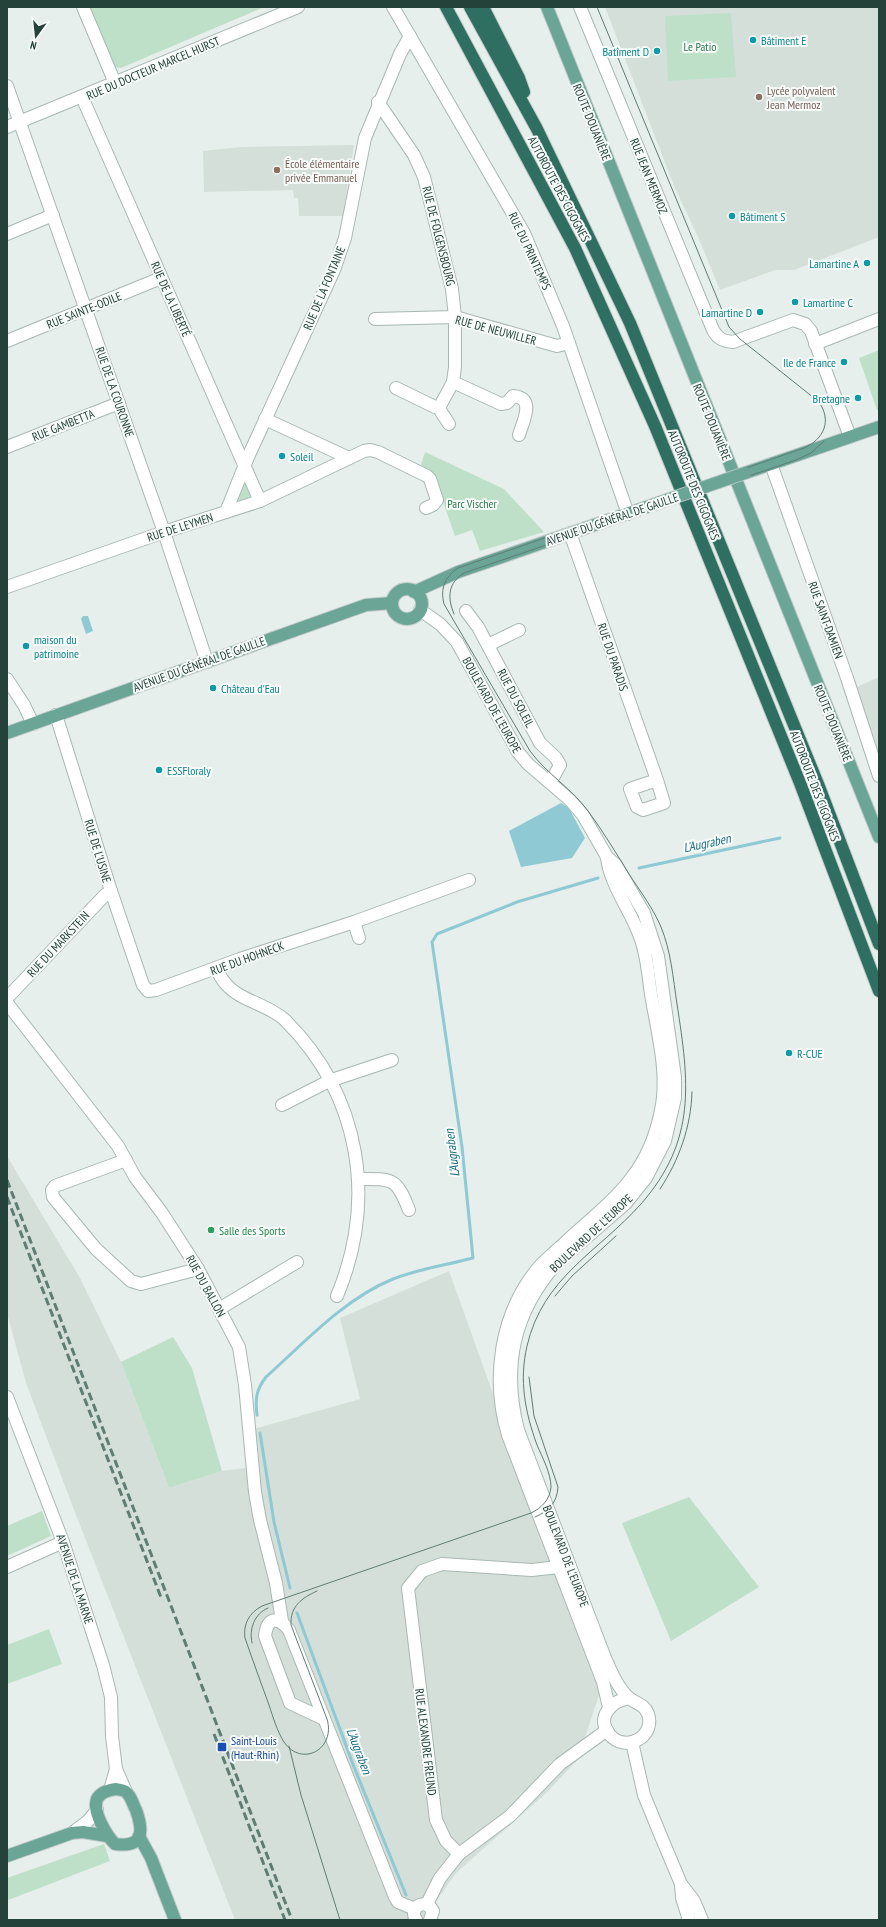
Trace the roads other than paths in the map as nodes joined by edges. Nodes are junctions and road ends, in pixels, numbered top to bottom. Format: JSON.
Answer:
{"nodes":[{"id":1,"x":83,"y":7,"type":"edge"},
{"id":2,"x":298,"y":7,"type":"edge"},
{"id":3,"x":392,"y":7,"type":"edge"},
{"id":4,"x":446,"y":7,"type":"edge"},
{"id":5,"x":470,"y":7,"type":"edge"},
{"id":6,"x":483,"y":7,"type":"edge"},
{"id":7,"x":547,"y":7,"type":"edge"},
{"id":8,"x":580,"y":7,"type":"edge"},
{"id":9,"x":410,"y":36,"type":"junction"},
{"id":10,"x":115,"y":83,"type":"junction"},
{"id":11,"x":7,"y":86,"type":"edge"},
{"id":12,"x":82,"y":97,"type":"junction"},
{"id":13,"x":378,"y":102,"type":"junction"},
{"id":14,"x":21,"y":122,"type":"junction"},
{"id":15,"x":7,"y":127,"type":"edge"},
{"id":16,"x":537,"y":129,"type":"junction"},
{"id":17,"x":53,"y":215,"type":"junction"},
{"id":18,"x":7,"y":234,"type":"edge"},
{"id":19,"x":162,"y":278,"type":"junction"},
{"id":20,"x":87,"y":309,"type":"junction"},
{"id":21,"x":455,"y":317,"type":"junction"},
{"id":22,"x":375,"y":319,"type":"dead end"},
{"id":23,"x":879,"y":319,"type":"edge"},
{"id":24,"x":7,"y":341,"type":"edge"},
{"id":25,"x":569,"y":343,"type":"junction"},
{"id":26,"x":815,"y":344,"type":"junction"},
{"id":27,"x":453,"y":382,"type":"junction"},
{"id":28,"x":396,"y":388,"type":"dead end"},
{"id":29,"x":119,"y":403,"type":"junction"},
{"id":30,"x":438,"y":407,"type":"junction"},
{"id":31,"x":265,"y":419,"type":"junction"},
{"id":32,"x":449,"y":424,"type":"dead end"},
{"id":33,"x":879,"y":427,"type":"edge"},
{"id":34,"x":519,"y":435,"type":"dead end"},
{"id":35,"x":850,"y":437,"type":"junction"},
{"id":36,"x":7,"y":447,"type":"edge"},
{"id":37,"x":348,"y":458,"type":"junction"},
{"id":38,"x":771,"y":464,"type":"junction"},
{"id":39,"x":245,"y":465,"type":"junction"},
{"id":40,"x":260,"y":501,"type":"junction"},
{"id":41,"x":426,"y":508,"type":"dead end"},
{"id":42,"x":226,"y":512,"type":"junction"},
{"id":43,"x":628,"y":514,"type":"junction"},
{"id":44,"x":164,"y":532,"type":"junction"},
{"id":45,"x":570,"y":533,"type":"junction"},
{"id":46,"x":7,"y":587,"type":"edge"},
{"id":47,"x":414,"y":592,"type":"junction"},
{"id":48,"x":392,"y":603,"type":"junction"},
{"id":49,"x":420,"y":610,"type":"junction"},
{"id":50,"x":466,"y":611,"type":"dead end"},
{"id":51,"x":519,"y":630,"type":"dead end"},
{"id":52,"x":488,"y":645,"type":"junction"},
{"id":53,"x":207,"y":662,"type":"junction"},
{"id":54,"x":7,"y":679,"type":"edge"},
{"id":55,"x":56,"y":715,"type":"junction"},
{"id":56,"x":33,"y":724,"type":"junction"},
{"id":57,"x":7,"y":733,"type":"edge"},
{"id":58,"x":879,"y":776,"type":"edge"},
{"id":59,"x":548,"y":780,"type":"junction"},
{"id":60,"x":657,"y":780,"type":"dead end"},
{"id":61,"x":879,"y":837,"type":"edge"},
{"id":62,"x":607,"y":857,"type":"junction"},
{"id":63,"x":469,"y":880,"type":"dead end"},
{"id":64,"x":111,"y":891,"type":"junction"},
{"id":65,"x":354,"y":922,"type":"junction"},
{"id":66,"x":359,"y":938,"type":"dead end"},
{"id":67,"x":879,"y":944,"type":"edge"},
{"id":68,"x":216,"y":969,"type":"junction"},
{"id":69,"x":143,"y":985,"type":"joint"},
{"id":70,"x":879,"y":990,"type":"edge"},
{"id":71,"x":7,"y":998,"type":"edge"},
{"id":72,"x":7,"y":1003,"type":"edge"},
{"id":73,"x":392,"y":1060,"type":"dead end"},
{"id":74,"x":329,"y":1081,"type":"junction"},
{"id":75,"x":282,"y":1105,"type":"dead end"},
{"id":76,"x":126,"y":1160,"type":"junction"},
{"id":77,"x":359,"y":1179,"type":"junction"},
{"id":78,"x":409,"y":1210,"type":"dead end"},
{"id":79,"x":297,"y":1262,"type":"dead end"},
{"id":80,"x":198,"y":1269,"type":"junction"},
{"id":81,"x":337,"y":1296,"type":"dead end"},
{"id":82,"x":219,"y":1309,"type":"junction"},
{"id":83,"x":7,"y":1397,"type":"edge"},
{"id":84,"x":64,"y":1542,"type":"junction"},
{"id":85,"x":7,"y":1567,"type":"edge"},
{"id":86,"x":558,"y":1567,"type":"junction"},
{"id":87,"x":282,"y":1621,"type":"junction"},
{"id":88,"x":628,"y":1698,"type":"junction"},
{"id":89,"x":609,"y":1707,"type":"junction"},
{"id":90,"x":324,"y":1720,"type":"junction"},
{"id":91,"x":607,"y":1730,"type":"junction"},
{"id":92,"x":632,"y":1742,"type":"junction"},
{"id":93,"x":116,"y":1769,"type":"junction"},
{"id":94,"x":110,"y":1790,"type":"junction"},
{"id":95,"x":126,"y":1792,"type":"junction"},
{"id":96,"x":97,"y":1810,"type":"junction"},
{"id":97,"x":72,"y":1833,"type":"junction"},
{"id":98,"x":107,"y":1836,"type":"junction"},
{"id":99,"x":139,"y":1836,"type":"junction"},
{"id":100,"x":127,"y":1845,"type":"junction"},
{"id":101,"x":459,"y":1854,"type":"junction"},
{"id":102,"x":7,"y":1856,"type":"edge"},
{"id":103,"x":151,"y":1858,"type":"junction"},
{"id":104,"x":681,"y":1884,"type":"junction"},
{"id":105,"x":427,"y":1904,"type":"junction"},
{"id":106,"x":416,"y":1914,"type":"edge"},
{"id":107,"x":174,"y":1920,"type":"edge"},
{"id":108,"x":430,"y":1920,"type":"edge"},
{"id":109,"x":689,"y":1920,"type":"edge"},
{"id":110,"x":702,"y":1920,"type":"edge"}],
"edges":[{"from":1,"to":10,"type":"street"},
{"from":2,"to":10,"type":"street","name":"RUE DU DOCTEUR MARCEL HURST"},
{"from":3,"to":9,"type":"street","name":"RUE DU PRINTEMPS"},
{"from":4,"to":70,"type":"highway","name":"AUTOROUTE DES CIGOGNES"},
{"from":5,"to":16,"type":"highway","name":"AUTOROUTE DES CIGOGNES"},
{"from":6,"to":16,"type":"highway"},
{"from":7,"to":61,"type":"main road","name":"ROUTE DOUANIÈRE"},
{"from":8,"to":26,"type":"street","name":"RUE JEAN MERMOZ"},
{"from":9,"to":13,"type":"street","name":"RUE DE LA FONTAINE"},
{"from":9,"to":25,"type":"street","name":"RUE DU PRINTEMPS"},
{"from":10,"to":12,"type":"street","name":"RUE DU DOCTEUR MARCEL HURST"},
{"from":11,"to":14,"type":"street","name":"RUE DE LA COURONNE"},
{"from":12,"to":14,"type":"street","name":"RUE DU DOCTEUR MARCEL HURST"},
{"from":12,"to":19,"type":"street","name":"RUE DE LA LIBERTÉ"},
{"from":13,"to":21,"type":"street","name":"RUE DE FOLGENSBOURG"},
{"from":13,"to":31,"type":"street","name":"RUE DE LA FONTAINE"},
{"from":14,"to":15,"type":"street","name":"RUE DU DOCTEUR MARCEL HURST"},
{"from":14,"to":17,"type":"street","name":"RUE DE LA COURONNE"},
{"from":16,"to":67,"type":"highway","name":"AUTOROUTE DES CIGOGNES"},
{"from":17,"to":18,"type":"street"},
{"from":17,"to":20,"type":"street","name":"RUE DE LA COURONNE"},
{"from":19,"to":20,"type":"street","name":"RUE SAINTE-ODILE"},
{"from":19,"to":39,"type":"street","name":"RUE DE LA LIBERTÉ"},
{"from":20,"to":24,"type":"street","name":"RUE SAINTE-ODILE"},
{"from":20,"to":29,"type":"street","name":"RUE DE LA COURONNE"},
{"from":21,"to":22,"type":"street","name":"RUE DE NEUWILLER"},
{"from":21,"to":25,"type":"street","name":"RUE DE NEUWILLER"},
{"from":21,"to":27,"type":"street","name":"RUE DE FOLGENSBOURG"},
{"from":23,"to":26,"type":"street"},
{"from":25,"to":43,"type":"street","name":"RUE DU PRINTEMPS"},
{"from":26,"to":35,"type":"street"},
{"from":27,"to":30,"type":"street","name":"RUE DE FOLGENSBOURG"},
{"from":27,"to":34,"type":"street"},
{"from":28,"to":30,"type":"street"},
{"from":29,"to":36,"type":"street","name":"RUE GAMBETTA"},
{"from":29,"to":44,"type":"street","name":"RUE DE LA COURONNE"},
{"from":30,"to":32,"type":"street"},
{"from":31,"to":37,"type":"street"},
{"from":31,"to":39,"type":"street","name":"RUE DE LA FONTAINE"},
{"from":33,"to":35,"type":"main road","name":"AVENUE DU GÉNÉRAL DE GAULLE"},
{"from":35,"to":38,"type":"main road","name":"AVENUE DU GÉNÉRAL DE GAULLE"},
{"from":37,"to":40,"type":"street","name":"RUE DE LEYMEN"},
{"from":37,"to":41,"type":"street","name":"RUE DE LEYMEN"},
{"from":38,"to":43,"type":"main road","name":"AVENUE DU GÉNÉRAL DE GAULLE","bridge":true},
{"from":38,"to":58,"type":"street","name":"RUE SAINT-DAMIEN"},
{"from":39,"to":40,"type":"street","name":"RUE DE LA LIBERTÉ"},
{"from":39,"to":42,"type":"street","name":"RUE DE LA FONTAINE"},
{"from":40,"to":42,"type":"street","name":"RUE DE LEYMEN"},
{"from":42,"to":44,"type":"street","name":"RUE DE LEYMEN"},
{"from":43,"to":45,"type":"main road","name":"AVENUE DU GÉNÉRAL DE GAULLE"},
{"from":44,"to":46,"type":"street","name":"RUE DE LEYMEN"},
{"from":44,"to":53,"type":"street","name":"RUE DE LA COURONNE"},
{"from":45,"to":47,"type":"main road","name":"AVENUE DU GÉNÉRAL DE GAULLE"},
{"from":45,"to":60,"type":"street","name":"RUE DU PARADIS"},
{"from":47,"to":48,"type":"main road"},
{"from":47,"to":49,"type":"main road"},
{"from":48,"to":49,"type":"main road"},
{"from":48,"to":53,"type":"main road","name":"AVENUE DU GÉNÉRAL DE GAULLE"},
{"from":49,"to":59,"type":"street","name":"BOULEVARD DE L'EUROPE"},
{"from":50,"to":52,"type":"street","name":"RUE DU SOLEIL"},
{"from":51,"to":52,"type":"street"},
{"from":52,"to":59,"type":"street","name":"RUE DU SOLEIL"},
{"from":53,"to":55,"type":"main road","name":"AVENUE DU GÉNÉRAL DE GAULLE"},
{"from":54,"to":56,"type":"street"},
{"from":55,"to":56,"type":"main road","name":"AVENUE DU GÉNÉRAL DE GAULLE"},
{"from":55,"to":64,"type":"street","name":"RUE DE L'USINE"},
{"from":56,"to":57,"type":"main road","name":"AVENUE DU GÉNÉRAL DE GAULLE"},
{"from":59,"to":62,"type":"street","name":"BOULEVARD DE L'EUROPE"},
{"from":62,"to":86,"type":"street","name":"BOULEVARD DE L'EUROPE"},
{"from":62,"to":88,"type":"street","name":"BOULEVARD DE L'EUROPE"},
{"from":63,"to":65,"type":"street","name":"RUE DU HOHNECK"},
{"from":64,"to":69,"type":"street","name":"RUE DE L'USINE"},
{"from":64,"to":71,"type":"street","name":"RUE DU MARKSTEIN"},
{"from":65,"to":66,"type":"street"},
{"from":65,"to":68,"type":"street","name":"RUE DU HOHNECK"},
{"from":68,"to":69,"type":"street","name":"RUE DU HOHNECK"},
{"from":68,"to":74,"type":"street"},
{"from":72,"to":76,"type":"street","name":"RUE DU BALLON"},
{"from":73,"to":74,"type":"street"},
{"from":74,"to":75,"type":"street"},
{"from":74,"to":77,"type":"street"},
{"from":76,"to":80,"type":"street","name":"RUE DU BALLON"},
{"from":76,"to":80,"type":"street"},
{"from":77,"to":78,"type":"street"},
{"from":77,"to":81,"type":"street"},
{"from":79,"to":82,"type":"street"},
{"from":80,"to":82,"type":"street","name":"RUE DU BALLON"},
{"from":82,"to":87,"type":"street","name":"RUE DU BALLON"},
{"from":83,"to":84,"type":"street","name":"AVENUE DE LA MARNE"},
{"from":84,"to":85,"type":"street"},
{"from":84,"to":93,"type":"street","name":"AVENUE DE LA MARNE"},
{"from":86,"to":89,"type":"street","name":"BOULEVARD DE L'EUROPE"},
{"from":86,"to":101,"type":"street","name":"RUE ALEXANDRE FREUND"},
{"from":87,"to":90,"type":"street"},
{"from":87,"to":90,"type":"street"},
{"from":88,"to":89,"type":"street"},
{"from":88,"to":92,"type":"street"},
{"from":89,"to":91,"type":"street"},
{"from":90,"to":106,"type":"street"},
{"from":91,"to":92,"type":"street"},
{"from":91,"to":101,"type":"street"},
{"from":92,"to":104,"type":"street"},
{"from":93,"to":94,"type":"street","name":"AVENUE DE LA MARNE"},
{"from":93,"to":95,"type":"street","name":"AVENUE DE LA MARNE"},
{"from":94,"to":95,"type":"main road"},
{"from":94,"to":96,"type":"main road"},
{"from":95,"to":99,"type":"main road"},
{"from":96,"to":97,"type":"street"},
{"from":96,"to":98,"type":"main road"},
{"from":97,"to":98,"type":"main road"},
{"from":97,"to":102,"type":"main road"},
{"from":98,"to":100,"type":"main road"},
{"from":99,"to":100,"type":"main road"},
{"from":99,"to":103,"type":"main road"},
{"from":100,"to":103,"type":"main road"},
{"from":101,"to":105,"type":"street"},
{"from":103,"to":107,"type":"main road"},
{"from":104,"to":109,"type":"street"},
{"from":104,"to":110,"type":"street"},
{"from":105,"to":106,"type":"street"},
{"from":105,"to":108,"type":"street"}]}
